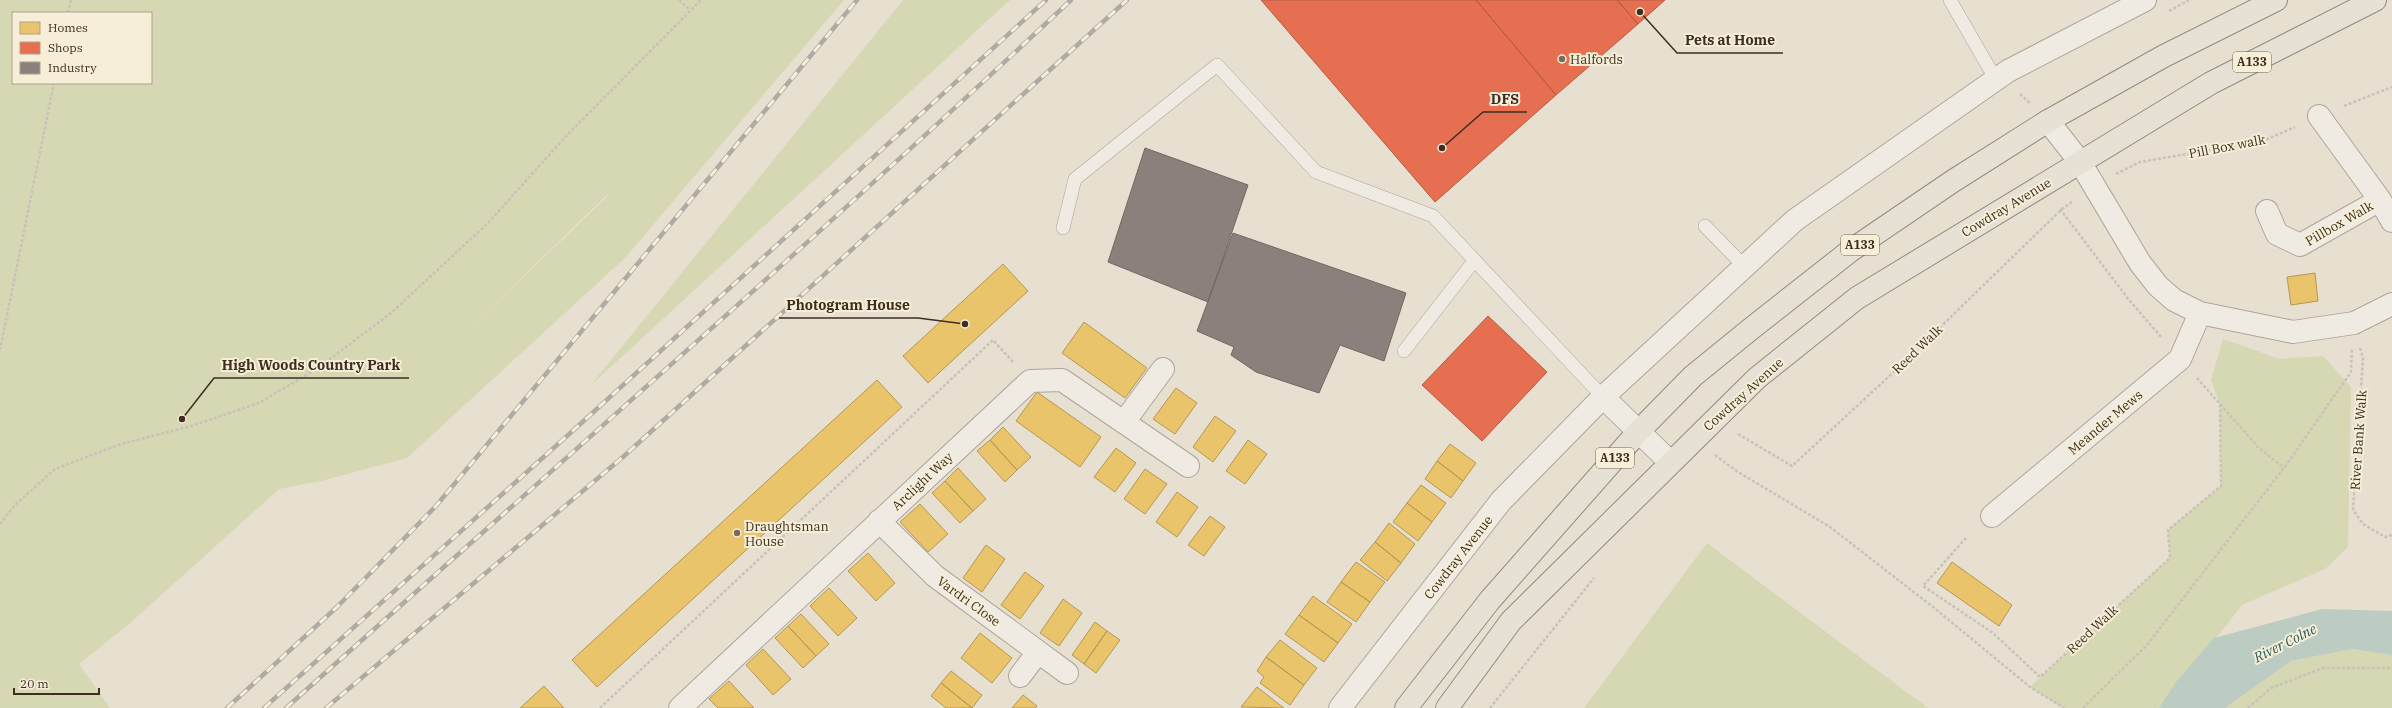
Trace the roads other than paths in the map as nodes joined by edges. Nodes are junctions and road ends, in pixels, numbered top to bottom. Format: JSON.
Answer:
{"nodes":[{"id":1,"x":1950,"y":0,"type":"edge"},
{"id":2,"x":2145,"y":0,"type":"edge"},
{"id":3,"x":2276,"y":0,"type":"edge"},
{"id":4,"x":2375,"y":0,"type":"edge"},
{"id":5,"x":1996,"y":80,"type":"junction"},
{"id":6,"x":2319,"y":116,"type":"road end"},
{"id":7,"x":2048,"y":121,"type":"junction"},
{"id":8,"x":2080,"y":162,"type":"junction"},
{"id":9,"x":2380,"y":200,"type":"junction"},
{"id":10,"x":2267,"y":211,"type":"dead end"},
{"id":11,"x":2392,"y":222,"type":"edge"},
{"id":12,"x":1705,"y":226,"type":"dead end"},
{"id":13,"x":1063,"y":228,"type":"dead end"},
{"id":14,"x":1474,"y":260,"type":"junction"},
{"id":15,"x":1744,"y":266,"type":"junction"},
{"id":16,"x":2392,"y":304,"type":"edge"},
{"id":17,"x":2200,"y":313,"type":"junction"},
{"id":18,"x":1404,"y":351,"type":"dead end"},
{"id":19,"x":1163,"y":370,"type":"dead end"},
{"id":20,"x":1603,"y":397,"type":"junction"},
{"id":21,"x":1124,"y":422,"type":"junction"},
{"id":22,"x":1639,"y":431,"type":"junction"},
{"id":23,"x":1670,"y":462,"type":"junction"},
{"id":24,"x":1188,"y":466,"type":"dead end"},
{"id":25,"x":1992,"y":516,"type":"dead end"},
{"id":26,"x":879,"y":521,"type":"junction"},
{"id":27,"x":1038,"y":652,"type":"junction"},
{"id":28,"x":1067,"y":673,"type":"dead end"},
{"id":29,"x":1020,"y":676,"type":"dead end"},
{"id":30,"x":684,"y":707,"type":"edge"},
{"id":31,"x":1340,"y":708,"type":"edge"},
{"id":32,"x":1406,"y":708,"type":"edge"},
{"id":33,"x":1447,"y":708,"type":"edge"}],
"edges":[{"from":1,"to":5,"type":"lane"},
{"from":2,"to":5,"type":"street","name":"Cowdray Avenue"},
{"from":3,"to":7,"type":"main road","number":"A133"},
{"from":4,"to":8,"type":"main road","name":"Cowdray Avenue","number":"A133"},
{"from":5,"to":15,"type":"street","name":"Cowdray Avenue"},
{"from":6,"to":9,"type":"street","name":"Pillbox Walk"},
{"from":7,"to":8,"type":"street"},
{"from":7,"to":22,"type":"main road","number":"A133"},
{"from":8,"to":17,"type":"street"},
{"from":8,"to":23,"type":"main road","name":"Cowdray Avenue","number":"A133"},
{"from":9,"to":10,"type":"street","name":"Pillbox Walk"},
{"from":9,"to":11,"type":"street","name":"Pillbox Walk"},
{"from":12,"to":15,"type":"lane"},
{"from":13,"to":14,"type":"lane"},
{"from":14,"to":18,"type":"lane"},
{"from":14,"to":20,"type":"lane"},
{"from":15,"to":20,"type":"street","name":"Cowdray Avenue"},
{"from":16,"to":17,"type":"street"},
{"from":17,"to":25,"type":"street","name":"Meander Mews"},
{"from":19,"to":21,"type":"street"},
{"from":20,"to":22,"type":"street"},
{"from":20,"to":31,"type":"street","name":"Cowdray Avenue"},
{"from":21,"to":24,"type":"street"},
{"from":21,"to":26,"type":"street","name":"Arclight Way"},
{"from":22,"to":23,"type":"street"},
{"from":22,"to":32,"type":"main road","number":"A133"},
{"from":23,"to":33,"type":"main road","name":"Cowdray Avenue","number":"A133"},
{"from":26,"to":27,"type":"street","name":"Vardri Close"},
{"from":26,"to":30,"type":"street","name":"Arclight Way"},
{"from":27,"to":28,"type":"street","name":"Vardri Close"},
{"from":27,"to":29,"type":"street"}]}
